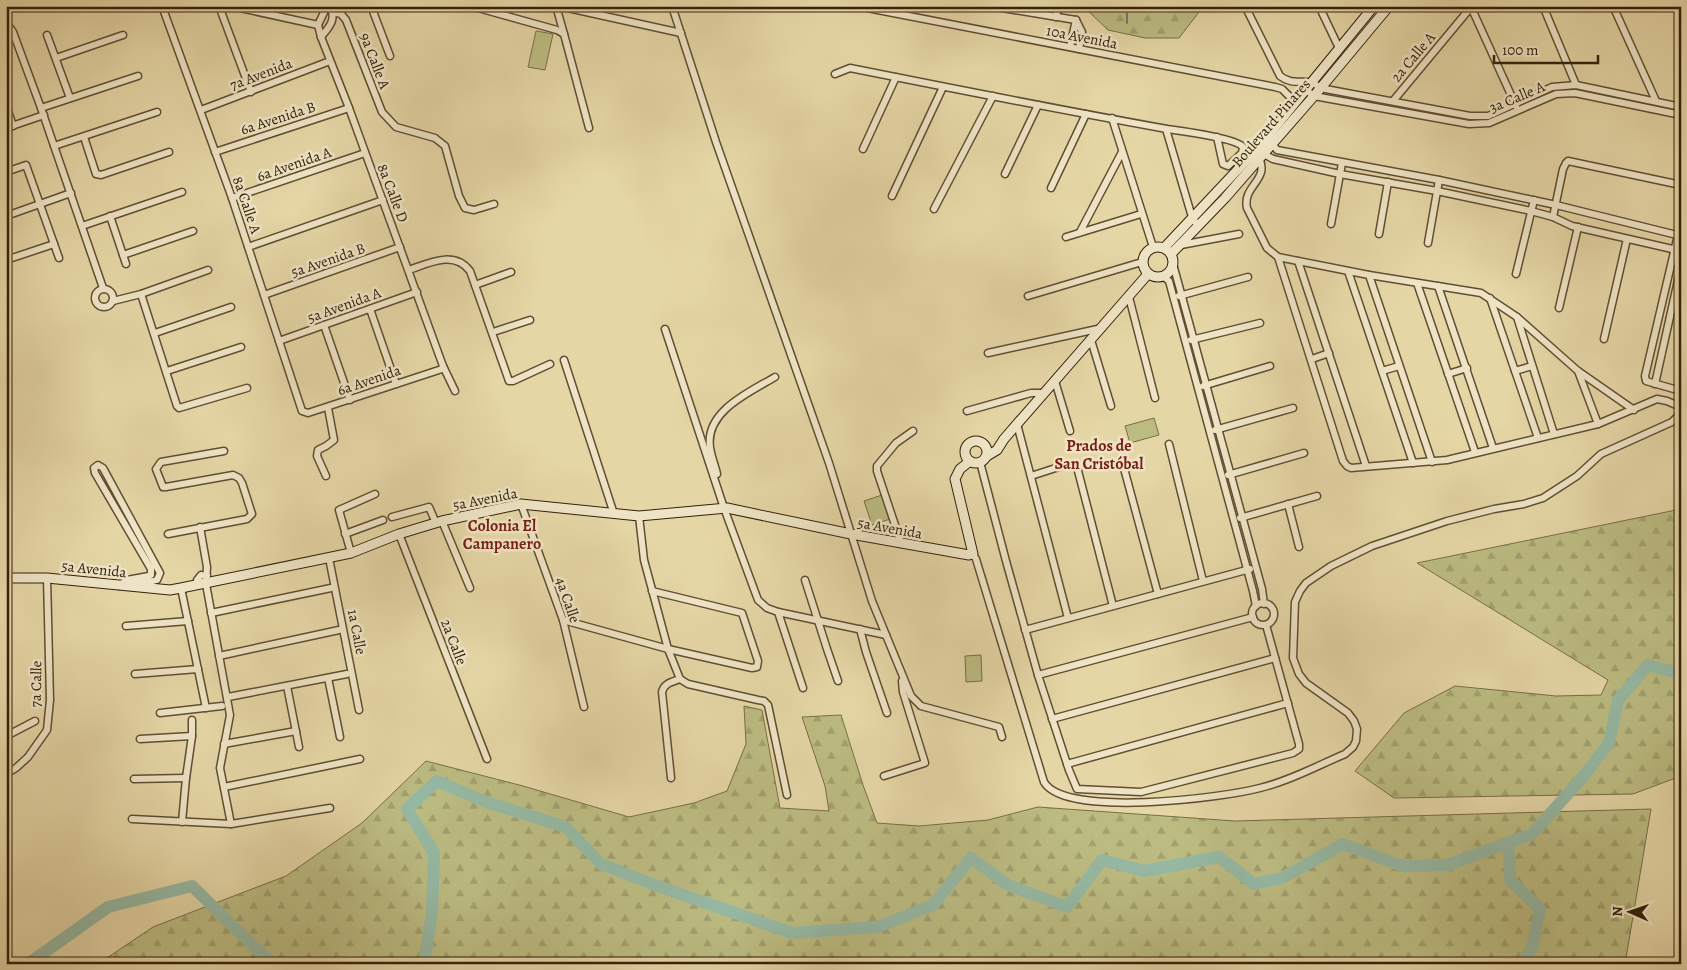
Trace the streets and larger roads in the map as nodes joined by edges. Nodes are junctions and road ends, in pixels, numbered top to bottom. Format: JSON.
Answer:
{"nodes":[{"id":1,"x":162,"y":6,"type":"edge"},
{"id":2,"x":218,"y":6,"type":"edge"},
{"id":3,"x":231,"y":6,"type":"edge"},
{"id":4,"x":371,"y":6,"type":"edge"},
{"id":5,"x":471,"y":6,"type":"edge"},
{"id":6,"x":558,"y":6,"type":"edge"},
{"id":7,"x":672,"y":6,"type":"edge"},
{"id":8,"x":857,"y":6,"type":"edge"},
{"id":9,"x":1058,"y":6,"type":"edge"},
{"id":10,"x":1245,"y":6,"type":"edge"},
{"id":11,"x":1319,"y":6,"type":"edge"},
{"id":12,"x":1374,"y":6,"type":"edge"},
{"id":13,"x":1389,"y":6,"type":"edge"},
{"id":14,"x":1543,"y":6,"type":"edge"},
{"id":15,"x":1613,"y":6,"type":"edge"},
{"id":16,"x":1471,"y":7,"type":"edge"},
{"id":17,"x":330,"y":8,"type":"edge"},
{"id":18,"x":1002,"y":8,"type":"dead end"},
{"id":19,"x":1056,"y":17,"type":"junction"},
{"id":20,"x":1076,"y":20,"type":"junction"},
{"id":21,"x":6,"y":22,"type":"edge"},
{"id":22,"x":318,"y":25,"type":"junction"},
{"id":23,"x":681,"y":33,"type":"junction"},
{"id":24,"x":564,"y":34,"type":"junction"},
{"id":25,"x":47,"y":35,"type":"dead end"},
{"id":26,"x":123,"y":35,"type":"dead end"},
{"id":27,"x":321,"y":37,"type":"junction"},
{"id":28,"x":1070,"y":47,"type":"junction"},
{"id":29,"x":1339,"y":48,"type":"junction"},
{"id":30,"x":1079,"y":49,"type":"junction"},
{"id":31,"x":390,"y":56,"type":"dead end"},
{"id":32,"x":56,"y":58,"type":"junction"},
{"id":33,"x":330,"y":61,"type":"junction"},
{"id":34,"x":836,"y":74,"type":"dead end"},
{"id":35,"x":138,"y":76,"type":"dead end"},
{"id":36,"x":896,"y":77,"type":"junction"},
{"id":37,"x":1300,"y":83,"type":"junction"},
{"id":38,"x":1576,"y":85,"type":"junction"},
{"id":39,"x":943,"y":87,"type":"junction"},
{"id":40,"x":1315,"y":89,"type":"junction"},
{"id":41,"x":1305,"y":91,"type":"junction"},
{"id":42,"x":251,"y":92,"type":"junction"},
{"id":43,"x":993,"y":96,"type":"junction"},
{"id":44,"x":70,"y":98,"type":"junction"},
{"id":45,"x":1393,"y":101,"type":"junction"},
{"id":46,"x":1656,"y":101,"type":"junction"},
{"id":47,"x":1296,"y":103,"type":"junction"},
{"id":48,"x":1515,"y":103,"type":"junction"},
{"id":49,"x":6,"y":105,"type":"edge"},
{"id":50,"x":1038,"y":105,"type":"junction"},
{"id":51,"x":1681,"y":107,"type":"edge"},
{"id":52,"x":42,"y":108,"type":"junction"},
{"id":53,"x":349,"y":108,"type":"junction"},
{"id":54,"x":201,"y":110,"type":"junction"},
{"id":55,"x":1518,"y":111,"type":"junction"},
{"id":56,"x":157,"y":112,"type":"dead end"},
{"id":57,"x":1086,"y":114,"type":"junction"},
{"id":58,"x":44,"y":115,"type":"junction"},
{"id":59,"x":1681,"y":115,"type":"edge"},
{"id":60,"x":1112,"y":118,"type":"junction"},
{"id":61,"x":9,"y":127,"type":"edge"},
{"id":62,"x":589,"y":128,"type":"dead end"},
{"id":63,"x":1166,"y":129,"type":"junction"},
{"id":64,"x":84,"y":137,"type":"junction"},
{"id":65,"x":1216,"y":137,"type":"junction"},
{"id":66,"x":1270,"y":140,"type":"junction"},
{"id":67,"x":54,"y":146,"type":"junction"},
{"id":68,"x":863,"y":149,"type":"dead end"},
{"id":69,"x":170,"y":152,"type":"dead end"},
{"id":70,"x":215,"y":152,"type":"junction"},
{"id":71,"x":1122,"y":152,"type":"junction"},
{"id":72,"x":365,"y":153,"type":"junction"},
{"id":73,"x":1258,"y":154,"type":"junction"},
{"id":74,"x":1342,"y":162,"type":"junction"},
{"id":75,"x":6,"y":172,"type":"edge"},
{"id":76,"x":1005,"y":174,"type":"dead end"},
{"id":77,"x":1340,"y":174,"type":"junction"},
{"id":78,"x":1440,"y":180,"type":"junction"},
{"id":79,"x":1388,"y":182,"type":"junction"},
{"id":80,"x":1681,"y":185,"type":"edge"},
{"id":81,"x":1051,"y":188,"type":"dead end"},
{"id":82,"x":1437,"y":191,"type":"junction"},
{"id":83,"x":182,"y":192,"type":"dead end"},
{"id":84,"x":70,"y":193,"type":"junction"},
{"id":85,"x":892,"y":196,"type":"dead end"},
{"id":86,"x":232,"y":198,"type":"junction"},
{"id":87,"x":383,"y":200,"type":"junction"},
{"id":88,"x":1534,"y":200,"type":"junction"},
{"id":89,"x":494,"y":204,"type":"dead end"},
{"id":90,"x":40,"y":205,"type":"junction"},
{"id":91,"x":1556,"y":205,"type":"junction"},
{"id":92,"x":934,"y":208,"type":"dead end"},
{"id":93,"x":1531,"y":211,"type":"junction"},
{"id":94,"x":1141,"y":214,"type":"junction"},
{"id":95,"x":6,"y":216,"type":"edge"},
{"id":96,"x":110,"y":216,"type":"junction"},
{"id":97,"x":1192,"y":217,"type":"junction"},
{"id":98,"x":1553,"y":217,"type":"junction"},
{"id":99,"x":1331,"y":224,"type":"dead end"},
{"id":100,"x":82,"y":226,"type":"junction"},
{"id":101,"x":1198,"y":226,"type":"junction"},
{"id":102,"x":1578,"y":227,"type":"junction"},
{"id":103,"x":193,"y":232,"type":"dead end"},
{"id":104,"x":1080,"y":232,"type":"junction"},
{"id":105,"x":1239,"y":234,"type":"dead end"},
{"id":106,"x":1379,"y":234,"type":"dead end"},
{"id":107,"x":1679,"y":235,"type":"edge"},
{"id":108,"x":1066,"y":237,"type":"dead end"},
{"id":109,"x":1627,"y":239,"type":"junction"},
{"id":110,"x":54,"y":244,"type":"junction"},
{"id":111,"x":1428,"y":244,"type":"dead end"},
{"id":112,"x":1181,"y":245,"type":"junction"},
{"id":113,"x":248,"y":247,"type":"junction"},
{"id":114,"x":400,"y":247,"type":"junction"},
{"id":115,"x":1153,"y":247,"type":"junction"},
{"id":116,"x":1678,"y":250,"type":"edge"},
{"id":117,"x":1167,"y":251,"type":"junction"},
{"id":118,"x":123,"y":255,"type":"junction"},
{"id":119,"x":1278,"y":257,"type":"junction"},
{"id":120,"x":59,"y":258,"type":"dead end"},
{"id":121,"x":6,"y":260,"type":"edge"},
{"id":122,"x":1298,"y":261,"type":"junction"},
{"id":123,"x":1142,"y":262,"type":"junction"},
{"id":124,"x":126,"y":264,"type":"dead end"},
{"id":125,"x":1173,"y":264,"type":"junction"},
{"id":126,"x":1681,"y":267,"type":"edge"},
{"id":127,"x":208,"y":270,"type":"dead end"},
{"id":128,"x":409,"y":270,"type":"junction"},
{"id":129,"x":1348,"y":271,"type":"junction"},
{"id":130,"x":510,"y":272,"type":"dead end"},
{"id":131,"x":1148,"y":274,"type":"junction"},
{"id":132,"x":1516,"y":274,"type":"dead end"},
{"id":133,"x":1369,"y":275,"type":"junction"},
{"id":134,"x":1164,"y":277,"type":"junction"},
{"id":135,"x":1248,"y":277,"type":"dead end"},
{"id":136,"x":1417,"y":283,"type":"junction"},
{"id":137,"x":475,"y":285,"type":"junction"},
{"id":138,"x":1438,"y":286,"type":"junction"},
{"id":139,"x":103,"y":288,"type":"junction"},
{"id":140,"x":417,"y":292,"type":"junction"},
{"id":141,"x":141,"y":294,"type":"junction"},
{"id":142,"x":264,"y":295,"type":"junction"},
{"id":143,"x":1181,"y":295,"type":"junction"},
{"id":144,"x":1028,"y":296,"type":"dead end"},
{"id":145,"x":1128,"y":297,"type":"junction"},
{"id":146,"x":1173,"y":298,"type":"junction"},
{"id":147,"x":1490,"y":298,"type":"junction"},
{"id":148,"x":113,"y":301,"type":"junction"},
{"id":149,"x":231,"y":307,"type":"dead end"},
{"id":150,"x":1559,"y":308,"type":"dead end"},
{"id":151,"x":370,"y":309,"type":"junction"},
{"id":152,"x":1517,"y":316,"type":"junction"},
{"id":153,"x":1658,"y":318,"type":"junction"},
{"id":154,"x":530,"y":320,"type":"dead end"},
{"id":155,"x":1669,"y":321,"type":"junction"},
{"id":156,"x":1260,"y":323,"type":"dead end"},
{"id":157,"x":324,"y":325,"type":"junction"},
{"id":158,"x":1102,"y":328,"type":"junction"},
{"id":159,"x":665,"y":329,"type":"dead end"},
{"id":160,"x":493,"y":332,"type":"junction"},
{"id":161,"x":155,"y":333,"type":"junction"},
{"id":162,"x":1604,"y":339,"type":"dead end"},
{"id":163,"x":1091,"y":340,"type":"junction"},
{"id":164,"x":1193,"y":340,"type":"junction"},
{"id":165,"x":279,"y":341,"type":"junction"},
{"id":166,"x":1185,"y":343,"type":"junction"},
{"id":167,"x":241,"y":347,"type":"dead end"},
{"id":168,"x":988,"y":353,"type":"dead end"},
{"id":169,"x":1329,"y":353,"type":"junction"},
{"id":170,"x":1312,"y":359,"type":"junction"},
{"id":171,"x":564,"y":360,"type":"dead end"},
{"id":172,"x":550,"y":364,"type":"dead end"},
{"id":173,"x":1270,"y":366,"type":"dead end"},
{"id":174,"x":1400,"y":366,"type":"junction"},
{"id":175,"x":1532,"y":366,"type":"junction"},
{"id":176,"x":442,"y":367,"type":"junction"},
{"id":177,"x":1467,"y":368,"type":"junction"},
{"id":178,"x":166,"y":371,"type":"junction"},
{"id":179,"x":1382,"y":371,"type":"junction"},
{"id":180,"x":1515,"y":371,"type":"junction"},
{"id":181,"x":1578,"y":371,"type":"junction"},
{"id":182,"x":1448,"y":374,"type":"junction"},
{"id":183,"x":775,"y":377,"type":"dead end"},
{"id":184,"x":1055,"y":381,"type":"junction"},
{"id":185,"x":396,"y":384,"type":"junction"},
{"id":186,"x":1655,"y":384,"type":"junction"},
{"id":187,"x":1206,"y":385,"type":"junction"},
{"id":188,"x":246,"y":388,"type":"dead end"},
{"id":189,"x":1197,"y":388,"type":"junction"},
{"id":190,"x":455,"y":391,"type":"dead end"},
{"id":191,"x":1681,"y":391,"type":"edge"},
{"id":192,"x":1044,"y":393,"type":"junction"},
{"id":193,"x":1155,"y":398,"type":"dead end"},
{"id":194,"x":350,"y":400,"type":"junction"},
{"id":195,"x":1111,"y":406,"type":"dead end"},
{"id":196,"x":328,"y":408,"type":"junction"},
{"id":197,"x":1293,"y":408,"type":"dead end"},
{"id":198,"x":1681,"y":408,"type":"edge"},
{"id":199,"x":967,"y":410,"type":"dead end"},
{"id":200,"x":1634,"y":410,"type":"junction"},
{"id":201,"x":304,"y":413,"type":"joint"},
{"id":202,"x":1681,"y":413,"type":"edge"},
{"id":203,"x":1017,"y":424,"type":"junction"},
{"id":204,"x":1598,"y":424,"type":"junction"},
{"id":205,"x":1218,"y":429,"type":"junction"},
{"id":206,"x":913,"y":431,"type":"dead end"},
{"id":207,"x":1070,"y":431,"type":"dead end"},
{"id":208,"x":1210,"y":432,"type":"junction"},
{"id":209,"x":1554,"y":434,"type":"junction"},
{"id":210,"x":1538,"y":438,"type":"junction"},
{"id":211,"x":1004,"y":439,"type":"junction"},
{"id":212,"x":1168,"y":444,"type":"dead end"},
{"id":213,"x":984,"y":445,"type":"junction"},
{"id":214,"x":1493,"y":448,"type":"junction"},
{"id":215,"x":224,"y":451,"type":"dead end"},
{"id":216,"x":1475,"y":452,"type":"junction"},
{"id":217,"x":1304,"y":453,"type":"dead end"},
{"id":218,"x":983,"y":459,"type":"junction"},
{"id":219,"x":969,"y":460,"type":"junction"},
{"id":220,"x":1122,"y":461,"type":"dead end"},
{"id":221,"x":1432,"y":462,"type":"junction"},
{"id":222,"x":1413,"y":464,"type":"junction"},
{"id":223,"x":1366,"y":466,"type":"junction"},
{"id":224,"x":1230,"y":474,"type":"junction"},
{"id":225,"x":326,"y":476,"type":"dead end"},
{"id":226,"x":1031,"y":476,"type":"junction"},
{"id":227,"x":1222,"y":477,"type":"junction"},
{"id":228,"x":375,"y":494,"type":"dead end"},
{"id":229,"x":1317,"y":496,"type":"dead end"},
{"id":230,"x":521,"y":504,"type":"junction"},
{"id":231,"x":1288,"y":504,"type":"junction"},
{"id":232,"x":726,"y":508,"type":"junction"},
{"id":233,"x":614,"y":514,"type":"junction"},
{"id":234,"x":639,"y":516,"type":"junction"},
{"id":235,"x":392,"y":517,"type":"dead end"},
{"id":236,"x":1242,"y":518,"type":"junction"},
{"id":237,"x":383,"y":520,"type":"dead end"},
{"id":238,"x":1234,"y":520,"type":"junction"},
{"id":239,"x":439,"y":522,"type":"junction"},
{"id":240,"x":200,"y":527,"type":"junction"},
{"id":241,"x":168,"y":534,"type":"dead end"},
{"id":242,"x":345,"y":534,"type":"junction"},
{"id":243,"x":399,"y":534,"type":"junction"},
{"id":244,"x":851,"y":534,"type":"junction"},
{"id":245,"x":900,"y":544,"type":"junction"},
{"id":246,"x":1299,"y":547,"type":"dead end"},
{"id":247,"x":351,"y":553,"type":"junction"},
{"id":248,"x":973,"y":554,"type":"junction"},
{"id":249,"x":330,"y":558,"type":"junction"},
{"id":250,"x":1256,"y":567,"type":"junction"},
{"id":251,"x":1248,"y":570,"type":"junction"},
{"id":252,"x":6,"y":578,"type":"edge"},
{"id":253,"x":47,"y":578,"type":"junction"},
{"id":254,"x":805,"y":580,"type":"dead end"},
{"id":255,"x":204,"y":582,"type":"junction"},
{"id":256,"x":1203,"y":582,"type":"junction"},
{"id":257,"x":119,"y":586,"type":"junction"},
{"id":258,"x":181,"y":588,"type":"junction"},
{"id":259,"x":331,"y":588,"type":"dead end"},
{"id":260,"x":470,"y":588,"type":"dead end"},
{"id":261,"x":652,"y":591,"type":"junction"},
{"id":262,"x":1158,"y":594,"type":"junction"},
{"id":263,"x":1264,"y":604,"type":"junction"},
{"id":264,"x":1113,"y":606,"type":"junction"},
{"id":265,"x":1256,"y":606,"type":"junction"},
{"id":266,"x":778,"y":612,"type":"junction"},
{"id":267,"x":211,"y":613,"type":"junction"},
{"id":268,"x":1253,"y":617,"type":"junction"},
{"id":269,"x":1068,"y":618,"type":"junction"},
{"id":270,"x":817,"y":619,"type":"junction"},
{"id":271,"x":563,"y":620,"type":"junction"},
{"id":272,"x":188,"y":621,"type":"junction"},
{"id":273,"x":1266,"y":625,"type":"junction"},
{"id":274,"x":126,"y":626,"type":"dead end"},
{"id":275,"x":860,"y":629,"type":"junction"},
{"id":276,"x":339,"y":630,"type":"dead end"},
{"id":277,"x":1025,"y":630,"type":"junction"},
{"id":278,"x":886,"y":635,"type":"junction"},
{"id":279,"x":668,"y":649,"type":"junction"},
{"id":280,"x":219,"y":656,"type":"junction"},
{"id":281,"x":1275,"y":658,"type":"junction"},
{"id":282,"x":198,"y":669,"type":"junction"},
{"id":283,"x":901,"y":669,"type":"junction"},
{"id":284,"x":135,"y":674,"type":"dead end"},
{"id":285,"x":347,"y":674,"type":"dead end"},
{"id":286,"x":1038,"y":676,"type":"junction"},
{"id":287,"x":328,"y":678,"type":"junction"},
{"id":288,"x":680,"y":679,"type":"junction"},
{"id":289,"x":838,"y":681,"type":"dead end"},
{"id":290,"x":287,"y":686,"type":"junction"},
{"id":291,"x":803,"y":688,"type":"dead end"},
{"id":292,"x":228,"y":697,"type":"junction"},
{"id":293,"x":1288,"y":703,"type":"junction"},
{"id":294,"x":222,"y":706,"type":"dead end"},
{"id":295,"x":584,"y":707,"type":"dead end"},
{"id":296,"x":206,"y":708,"type":"junction"},
{"id":297,"x":360,"y":710,"type":"dead end"},
{"id":298,"x":160,"y":712,"type":"dead end"},
{"id":299,"x":887,"y":713,"type":"dead end"},
{"id":300,"x":1052,"y":719,"type":"junction"},
{"id":301,"x":192,"y":720,"type":"dead end"},
{"id":302,"x":35,"y":722,"type":"dead end"},
{"id":303,"x":296,"y":731,"type":"junction"},
{"id":304,"x":6,"y":734,"type":"edge"},
{"id":305,"x":192,"y":736,"type":"junction"},
{"id":306,"x":340,"y":737,"type":"dead end"},
{"id":307,"x":1002,"y":737,"type":"dead end"},
{"id":308,"x":140,"y":739,"type":"dead end"},
{"id":309,"x":224,"y":744,"type":"junction"},
{"id":310,"x":299,"y":747,"type":"dead end"},
{"id":311,"x":360,"y":759,"type":"dead end"},
{"id":312,"x":486,"y":760,"type":"dead end"},
{"id":313,"x":1067,"y":764,"type":"junction"},
{"id":314,"x":6,"y":774,"type":"edge"},
{"id":315,"x":884,"y":776,"type":"dead end"},
{"id":316,"x":186,"y":778,"type":"junction"},
{"id":317,"x":671,"y":778,"type":"dead end"},
{"id":318,"x":134,"y":779,"type":"dead end"},
{"id":319,"x":224,"y":787,"type":"junction"},
{"id":320,"x":787,"y":795,"type":"dead end"},
{"id":321,"x":330,"y":808,"type":"dead end"},
{"id":322,"x":132,"y":819,"type":"dead end"},
{"id":323,"x":182,"y":822,"type":"junction"},
{"id":324,"x":231,"y":824,"type":"junction"}],
"edges":[{"from":1,"to":54,"type":"street","name":"8a Calle A"},
{"from":2,"to":42,"type":"street"},
{"from":3,"to":22,"type":"street"},
{"from":4,"to":31,"type":"street"},
{"from":5,"to":24,"type":"street"},
{"from":6,"to":23,"type":"street"},
{"from":6,"to":24,"type":"street"},
{"from":7,"to":23,"type":"street"},
{"from":8,"to":28,"type":"street","name":"10a Avenida"},
{"from":9,"to":19,"type":"street"},
{"from":10,"to":37,"type":"street"},
{"from":11,"to":29,"type":"street"},
{"from":12,"to":29,"type":"street","name":"Boulevard Pinares"},
{"from":13,"to":40,"type":"street","name":"Boulevard Pinares"},
{"from":14,"to":38,"type":"street"},
{"from":15,"to":46,"type":"street"},
{"from":16,"to":45,"type":"street","name":"2a Calle A"},
{"from":16,"to":48,"type":"street"},
{"from":17,"to":22,"type":"street"},
{"from":17,"to":27,"type":"street"},
{"from":17,"to":89,"type":"street","name":"9a Calle A"},
{"from":18,"to":19,"type":"street"},
{"from":19,"to":20,"type":"street"},
{"from":20,"to":28,"type":"street"},
{"from":20,"to":30,"type":"street"},
{"from":21,"to":52,"type":"street"},
{"from":22,"to":27,"type":"street","name":"8a Calle D"},
{"from":23,"to":244,"type":"street"},
{"from":24,"to":62,"type":"street"},
{"from":25,"to":32,"type":"street"},
{"from":26,"to":32,"type":"street"},
{"from":27,"to":33,"type":"street","name":"8a Calle D"},
{"from":28,"to":30,"type":"street","name":"10a Avenida"},
{"from":29,"to":40,"type":"street","name":"Boulevard Pinares"},
{"from":30,"to":47,"type":"street","name":"10a Avenida"},
{"from":32,"to":44,"type":"street"},
{"from":33,"to":42,"type":"street","name":"7a Avenida"},
{"from":33,"to":53,"type":"street","name":"8a Calle D"},
{"from":34,"to":36,"type":"street"},
{"from":35,"to":44,"type":"street"},
{"from":36,"to":39,"type":"street"},
{"from":36,"to":68,"type":"street"},
{"from":37,"to":40,"type":"street"},
{"from":37,"to":41,"type":"street"},
{"from":38,"to":46,"type":"street","name":"3a Calle A"},
{"from":38,"to":48,"type":"street","name":"3a Calle A"},
{"from":39,"to":43,"type":"street"},
{"from":39,"to":85,"type":"street"},
{"from":40,"to":41,"type":"street","name":"Boulevard Pinares"},
{"from":40,"to":45,"type":"street","name":"3a Calle A"},
{"from":40,"to":55,"type":"street","name":"3a Calle A"},
{"from":40,"to":66,"type":"street","name":"Boulevard Pinares"},
{"from":41,"to":47,"type":"street","name":"Boulevard Pinares"},
{"from":42,"to":54,"type":"street","name":"7a Avenida"},
{"from":43,"to":50,"type":"street"},
{"from":43,"to":92,"type":"street"},
{"from":44,"to":52,"type":"street"},
{"from":45,"to":48,"type":"street","name":"3a Calle A"},
{"from":46,"to":51,"type":"street","name":"3a Calle A"},
{"from":47,"to":66,"type":"street","name":"Boulevard Pinares"},
{"from":48,"to":55,"type":"street"},
{"from":49,"to":61,"type":"street"},
{"from":50,"to":57,"type":"street"},
{"from":50,"to":76,"type":"street"},
{"from":52,"to":58,"type":"street"},
{"from":53,"to":70,"type":"street","name":"6a Avenida B"},
{"from":53,"to":72,"type":"street","name":"8a Calle D"},
{"from":54,"to":70,"type":"street","name":"8a Calle A"},
{"from":55,"to":59,"type":"street","name":"3a Calle A"},
{"from":56,"to":64,"type":"street"},
{"from":57,"to":60,"type":"street"},
{"from":57,"to":81,"type":"street"},
{"from":58,"to":61,"type":"street"},
{"from":58,"to":67,"type":"street"},
{"from":60,"to":63,"type":"street"},
{"from":60,"to":71,"type":"street"},
{"from":63,"to":65,"type":"street"},
{"from":63,"to":97,"type":"street"},
{"from":64,"to":67,"type":"street"},
{"from":64,"to":69,"type":"street"},
{"from":65,"to":65,"type":"street"},
{"from":66,"to":73,"type":"street","name":"Boulevard Pinares"},
{"from":66,"to":74,"type":"street"},
{"from":67,"to":84,"type":"street"},
{"from":70,"to":86,"type":"street","name":"8a Calle A"},
{"from":71,"to":94,"type":"street"},
{"from":71,"to":104,"type":"street"},
{"from":72,"to":86,"type":"street","name":"6a Avenida A"},
{"from":72,"to":87,"type":"street","name":"8a Calle D"},
{"from":73,"to":77,"type":"street"},
{"from":73,"to":97,"type":"street","name":"Boulevard Pinares"},
{"from":73,"to":101,"type":"street","name":"Boulevard Pinares"},
{"from":73,"to":119,"type":"street"},
{"from":74,"to":77,"type":"street"},
{"from":74,"to":78,"type":"street"},
{"from":75,"to":90,"type":"street"},
{"from":77,"to":79,"type":"street"},
{"from":77,"to":99,"type":"street"},
{"from":78,"to":82,"type":"street"},
{"from":78,"to":88,"type":"street"},
{"from":79,"to":82,"type":"street"},
{"from":79,"to":106,"type":"street"},
{"from":80,"to":91,"type":"street"},
{"from":82,"to":93,"type":"street"},
{"from":82,"to":111,"type":"street"},
{"from":83,"to":96,"type":"street"},
{"from":84,"to":90,"type":"street"},
{"from":84,"to":100,"type":"street"},
{"from":86,"to":113,"type":"street","name":"8a Calle A"},
{"from":87,"to":113,"type":"street"},
{"from":87,"to":114,"type":"street","name":"8a Calle D"},
{"from":88,"to":91,"type":"street"},
{"from":88,"to":93,"type":"street"},
{"from":90,"to":95,"type":"street"},
{"from":90,"to":110,"type":"street"},
{"from":91,"to":98,"type":"street"},
{"from":91,"to":107,"type":"street"},
{"from":93,"to":98,"type":"street"},
{"from":93,"to":132,"type":"street"},
{"from":94,"to":104,"type":"street"},
{"from":94,"to":115,"type":"street"},
{"from":96,"to":100,"type":"street"},
{"from":96,"to":118,"type":"street"},
{"from":97,"to":101,"type":"street"},
{"from":97,"to":117,"type":"street","name":"Boulevard Pinares"},
{"from":98,"to":102,"type":"street"},
{"from":100,"to":139,"type":"street"},
{"from":101,"to":112,"type":"street","name":"Boulevard Pinares"},
{"from":102,"to":109,"type":"street"},
{"from":102,"to":150,"type":"street"},
{"from":103,"to":118,"type":"street"},
{"from":104,"to":108,"type":"street"},
{"from":105,"to":112,"type":"street"},
{"from":107,"to":116,"type":"street"},
{"from":109,"to":116,"type":"street"},
{"from":109,"to":162,"type":"street"},
{"from":110,"to":120,"type":"street"},
{"from":110,"to":121,"type":"street"},
{"from":112,"to":117,"type":"street","name":"Boulevard Pinares"},
{"from":113,"to":142,"type":"street","name":"8a Calle A"},
{"from":114,"to":128,"type":"street","name":"8a Calle D"},
{"from":114,"to":142,"type":"street","name":"5a Avenida B"},
{"from":115,"to":117,"type":"street"},
{"from":115,"to":123,"type":"street"},
{"from":116,"to":153,"type":"street"},
{"from":117,"to":125,"type":"street"},
{"from":118,"to":124,"type":"street"},
{"from":119,"to":122,"type":"street"},
{"from":119,"to":170,"type":"street"},
{"from":122,"to":129,"type":"street"},
{"from":122,"to":169,"type":"street"},
{"from":123,"to":131,"type":"street"},
{"from":123,"to":144,"type":"street"},
{"from":125,"to":134,"type":"street"},
{"from":125,"to":143,"type":"street"},
{"from":126,"to":155,"type":"street"},
{"from":127,"to":141,"type":"street"},
{"from":128,"to":137,"type":"street"},
{"from":128,"to":140,"type":"street","name":"8a Calle D"},
{"from":129,"to":133,"type":"street"},
{"from":129,"to":179,"type":"street"},
{"from":130,"to":137,"type":"street"},
{"from":131,"to":134,"type":"street"},
{"from":131,"to":145,"type":"street"},
{"from":133,"to":136,"type":"street"},
{"from":133,"to":174,"type":"street"},
{"from":134,"to":146,"type":"street"},
{"from":135,"to":143,"type":"street"},
{"from":136,"to":138,"type":"street"},
{"from":136,"to":182,"type":"street"},
{"from":137,"to":160,"type":"street"},
{"from":138,"to":147,"type":"street"},
{"from":138,"to":177,"type":"street"},
{"from":139,"to":148,"type":"street"},
{"from":139,"to":148,"type":"street"},
{"from":140,"to":151,"type":"street","name":"5a Avenida A"},
{"from":140,"to":176,"type":"street","name":"8a Calle D"},
{"from":141,"to":148,"type":"street"},
{"from":141,"to":161,"type":"street"},
{"from":142,"to":165,"type":"street","name":"8a Calle A"},
{"from":143,"to":146,"type":"street"},
{"from":143,"to":164,"type":"street"},
{"from":145,"to":158,"type":"street"},
{"from":145,"to":193,"type":"street"},
{"from":146,"to":166,"type":"street"},
{"from":147,"to":152,"type":"street"},
{"from":147,"to":180,"type":"street"},
{"from":149,"to":161,"type":"street"},
{"from":151,"to":157,"type":"street","name":"5a Avenida A"},
{"from":151,"to":185,"type":"street"},
{"from":152,"to":175,"type":"street"},
{"from":152,"to":181,"type":"street"},
{"from":153,"to":155,"type":"street"},
{"from":153,"to":186,"type":"street"},
{"from":154,"to":160,"type":"street"},
{"from":155,"to":186,"type":"street"},
{"from":156,"to":164,"type":"street"},
{"from":157,"to":165,"type":"street","name":"5a Avenida A"},
{"from":157,"to":194,"type":"street"},
{"from":158,"to":163,"type":"street"},
{"from":158,"to":168,"type":"street"},
{"from":159,"to":232,"type":"street"},
{"from":160,"to":172,"type":"street"},
{"from":161,"to":178,"type":"street"},
{"from":163,"to":184,"type":"street"},
{"from":163,"to":195,"type":"street"},
{"from":164,"to":166,"type":"street"},
{"from":164,"to":187,"type":"street"},
{"from":165,"to":201,"type":"street","name":"8a Calle A"},
{"from":166,"to":189,"type":"street"},
{"from":167,"to":178,"type":"street"},
{"from":169,"to":170,"type":"street"},
{"from":169,"to":223,"type":"street"},
{"from":170,"to":223,"type":"street"},
{"from":171,"to":233,"type":"street"},
{"from":173,"to":187,"type":"street"},
{"from":174,"to":179,"type":"street"},
{"from":174,"to":221,"type":"street"},
{"from":175,"to":180,"type":"street"},
{"from":175,"to":209,"type":"street"},
{"from":176,"to":185,"type":"street","name":"6a Avenida"},
{"from":176,"to":190,"type":"street","name":"8a Calle D"},
{"from":177,"to":182,"type":"street"},
{"from":177,"to":214,"type":"street"},
{"from":178,"to":188,"type":"street"},
{"from":179,"to":222,"type":"street"},
{"from":180,"to":210,"type":"street"},
{"from":181,"to":200,"type":"street"},
{"from":181,"to":204,"type":"street"},
{"from":182,"to":216,"type":"street"},
{"from":183,"to":232,"type":"street"},
{"from":184,"to":192,"type":"street"},
{"from":184,"to":207,"type":"street"},
{"from":185,"to":194,"type":"street","name":"6a Avenida"},
{"from":186,"to":191,"type":"street"},
{"from":187,"to":189,"type":"street"},
{"from":187,"to":205,"type":"street"},
{"from":189,"to":208,"type":"street"},
{"from":192,"to":199,"type":"street"},
{"from":192,"to":203,"type":"street"},
{"from":194,"to":196,"type":"street","name":"6a Avenida"},
{"from":196,"to":201,"type":"street","name":"6a Avenida"},
{"from":196,"to":225,"type":"street"},
{"from":197,"to":205,"type":"street"},
{"from":198,"to":200,"type":"street"},
{"from":200,"to":204,"type":"street"},
{"from":202,"to":248,"type":"street"},
{"from":203,"to":211,"type":"street"},
{"from":203,"to":226,"type":"street"},
{"from":204,"to":209,"type":"street"},
{"from":205,"to":208,"type":"street"},
{"from":205,"to":224,"type":"street"},
{"from":206,"to":245,"type":"street"},
{"from":208,"to":227,"type":"street"},
{"from":209,"to":210,"type":"street"},
{"from":210,"to":214,"type":"street"},
{"from":211,"to":213,"type":"street"},
{"from":211,"to":218,"type":"street"},
{"from":212,"to":256,"type":"street"},
{"from":213,"to":218,"type":"street"},
{"from":213,"to":219,"type":"street"},
{"from":214,"to":216,"type":"street"},
{"from":215,"to":240,"type":"street"},
{"from":216,"to":221,"type":"street"},
{"from":217,"to":224,"type":"street"},
{"from":218,"to":219,"type":"street"},
{"from":218,"to":277,"type":"street"},
{"from":219,"to":248,"type":"street"},
{"from":220,"to":262,"type":"street"},
{"from":221,"to":222,"type":"street"},
{"from":222,"to":223,"type":"street"},
{"from":224,"to":227,"type":"street"},
{"from":224,"to":236,"type":"street"},
{"from":226,"to":264,"type":"street"},
{"from":226,"to":269,"type":"street"},
{"from":227,"to":238,"type":"street"},
{"from":228,"to":242,"type":"street"},
{"from":229,"to":231,"type":"street"},
{"from":230,"to":233,"type":"street","name":"5a Avenida"},
{"from":230,"to":239,"type":"street","name":"5a Avenida"},
{"from":230,"to":271,"type":"street","name":"4a Calle"},
{"from":231,"to":236,"type":"street"},
{"from":231,"to":246,"type":"street"},
{"from":232,"to":234,"type":"street","name":"5a Avenida"},
{"from":232,"to":244,"type":"street","name":"5a Avenida"},
{"from":232,"to":266,"type":"street"},
{"from":233,"to":234,"type":"street","name":"5a Avenida"},
{"from":234,"to":261,"type":"street"},
{"from":235,"to":239,"type":"street"},
{"from":236,"to":238,"type":"street"},
{"from":236,"to":250,"type":"street"},
{"from":237,"to":242,"type":"street"},
{"from":238,"to":251,"type":"street"},
{"from":239,"to":243,"type":"street","name":"5a Avenida"},
{"from":239,"to":260,"type":"street"},
{"from":240,"to":241,"type":"street"},
{"from":240,"to":255,"type":"street"},
{"from":242,"to":247,"type":"street"},
{"from":243,"to":247,"type":"street","name":"5a Avenida"},
{"from":243,"to":312,"type":"street","name":"2a Calle"},
{"from":244,"to":245,"type":"street","name":"5a Avenida"},
{"from":244,"to":278,"type":"street"},
{"from":245,"to":248,"type":"street","name":"5a Avenida"},
{"from":247,"to":249,"type":"street","name":"5a Avenida"},
{"from":249,"to":255,"type":"street","name":"5a Avenida"},
{"from":249,"to":297,"type":"street","name":"1a Calle"},
{"from":250,"to":251,"type":"street"},
{"from":250,"to":263,"type":"street"},
{"from":251,"to":256,"type":"street"},
{"from":251,"to":265,"type":"street"},
{"from":252,"to":253,"type":"street","name":"5a Avenida"},
{"from":253,"to":257,"type":"street","name":"5a Avenida"},
{"from":253,"to":314,"type":"street","name":"7a Calle"},
{"from":254,"to":270,"type":"street"},
{"from":255,"to":258,"type":"street","name":"5a Avenida"},
{"from":255,"to":267,"type":"street"},
{"from":256,"to":262,"type":"street"},
{"from":257,"to":257,"type":"street"},
{"from":257,"to":258,"type":"street","name":"5a Avenida"},
{"from":258,"to":272,"type":"street"},
{"from":259,"to":267,"type":"street"},
{"from":261,"to":279,"type":"street"},
{"from":261,"to":279,"type":"street"},
{"from":262,"to":264,"type":"street"},
{"from":263,"to":265,"type":"street"},
{"from":263,"to":273,"type":"street"},
{"from":264,"to":269,"type":"street"},
{"from":265,"to":268,"type":"street"},
{"from":266,"to":270,"type":"street"},
{"from":266,"to":291,"type":"street"},
{"from":267,"to":280,"type":"street"},
{"from":268,"to":273,"type":"street"},
{"from":268,"to":286,"type":"street"},
{"from":269,"to":277,"type":"street"},
{"from":270,"to":275,"type":"street"},
{"from":270,"to":289,"type":"street"},
{"from":271,"to":279,"type":"street"},
{"from":271,"to":295,"type":"street","name":"4a Calle"},
{"from":272,"to":274,"type":"street"},
{"from":272,"to":282,"type":"street"},
{"from":273,"to":281,"type":"street"},
{"from":275,"to":278,"type":"street"},
{"from":275,"to":299,"type":"street"},
{"from":276,"to":280,"type":"street"},
{"from":277,"to":286,"type":"street"},
{"from":278,"to":283,"type":"street"},
{"from":279,"to":288,"type":"street"},
{"from":280,"to":292,"type":"street"},
{"from":281,"to":293,"type":"street"},
{"from":281,"to":300,"type":"street"},
{"from":282,"to":284,"type":"street"},
{"from":282,"to":296,"type":"street"},
{"from":283,"to":307,"type":"street"},
{"from":283,"to":315,"type":"street"},
{"from":285,"to":287,"type":"street"},
{"from":286,"to":300,"type":"street"},
{"from":287,"to":290,"type":"street"},
{"from":287,"to":306,"type":"street"},
{"from":288,"to":317,"type":"street"},
{"from":288,"to":320,"type":"street"},
{"from":290,"to":292,"type":"street"},
{"from":290,"to":303,"type":"street"},
{"from":292,"to":309,"type":"street"},
{"from":293,"to":313,"type":"street"},
{"from":293,"to":313,"type":"street"},
{"from":294,"to":296,"type":"street"},
{"from":296,"to":298,"type":"street"},
{"from":300,"to":313,"type":"street"},
{"from":301,"to":305,"type":"street"},
{"from":302,"to":304,"type":"street"},
{"from":303,"to":309,"type":"street"},
{"from":303,"to":310,"type":"street"},
{"from":305,"to":308,"type":"street"},
{"from":305,"to":316,"type":"street"},
{"from":309,"to":319,"type":"street"},
{"from":311,"to":319,"type":"street"},
{"from":316,"to":318,"type":"street"},
{"from":316,"to":323,"type":"street"},
{"from":319,"to":324,"type":"street"},
{"from":321,"to":324,"type":"street"},
{"from":322,"to":323,"type":"street"},
{"from":323,"to":324,"type":"street"}]}
